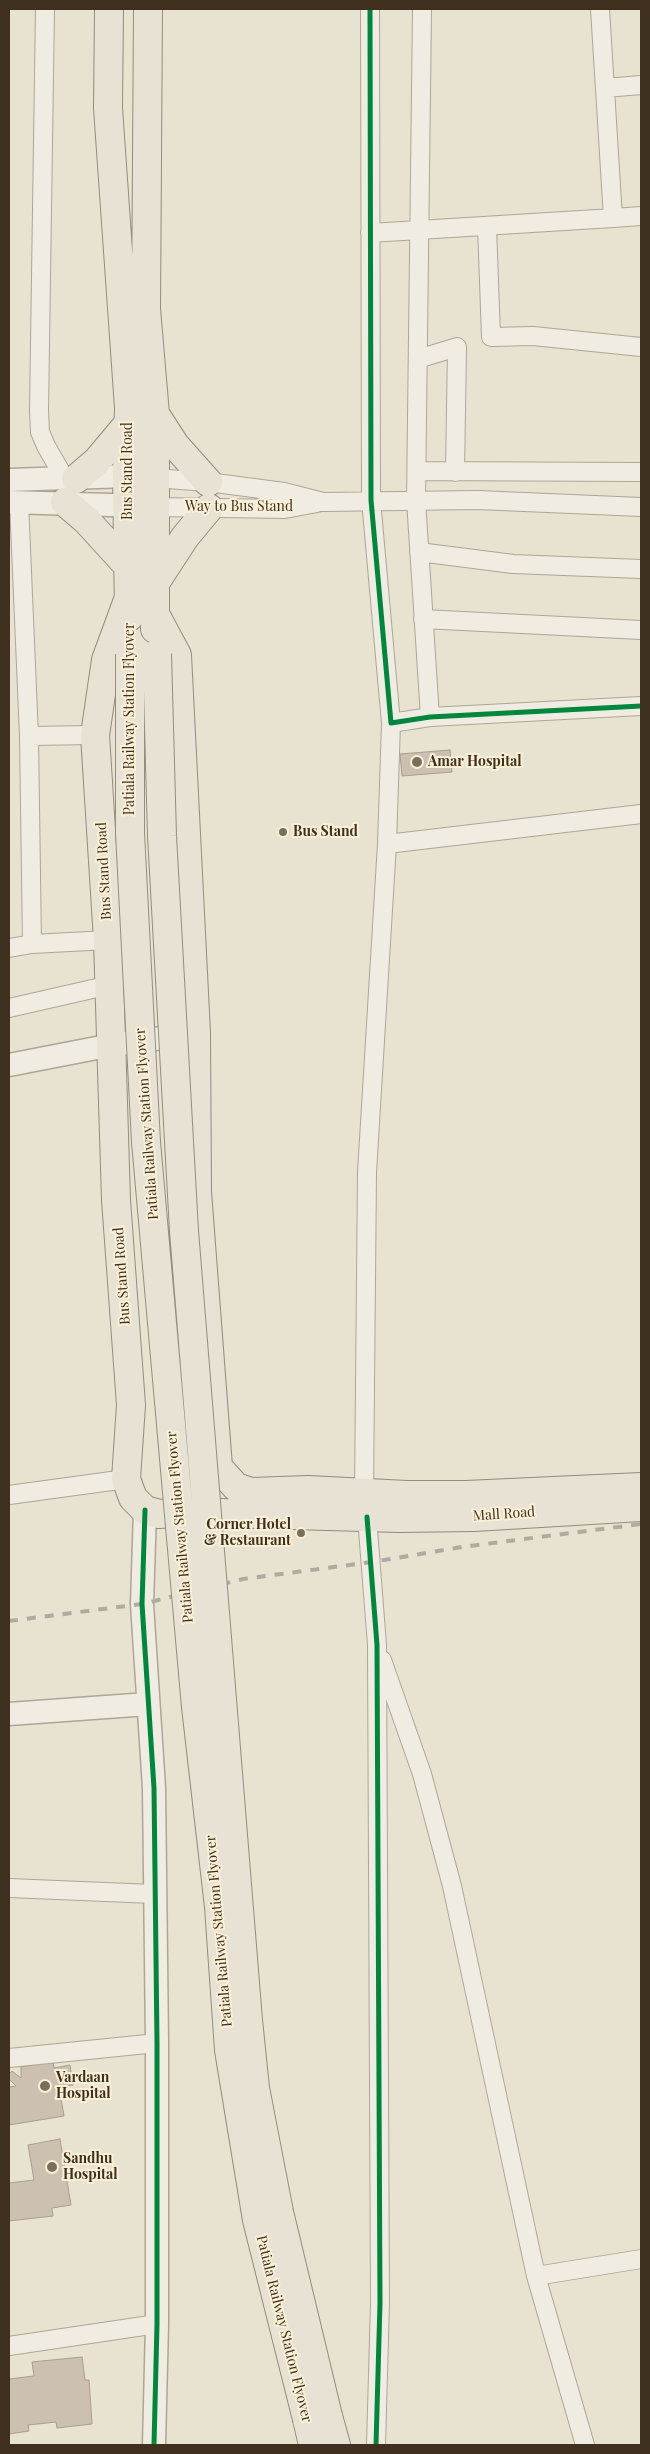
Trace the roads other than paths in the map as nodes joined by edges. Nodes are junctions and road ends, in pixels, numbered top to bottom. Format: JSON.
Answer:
{"nodes":[{"id":1,"x":45,"y":9,"type":"edge"},
{"id":2,"x":109,"y":9,"type":"edge"},
{"id":3,"x":148,"y":9,"type":"edge"},
{"id":4,"x":370,"y":9,"type":"edge"},
{"id":5,"x":422,"y":9,"type":"edge"},
{"id":6,"x":600,"y":9,"type":"edge"},
{"id":7,"x":641,"y":85,"type":"edge"},
{"id":8,"x":605,"y":88,"type":"junction"},
{"id":9,"x":641,"y":216,"type":"edge"},
{"id":10,"x":613,"y":218,"type":"junction"},
{"id":11,"x":487,"y":226,"type":"junction"},
{"id":12,"x":418,"y":231,"type":"junction"},
{"id":13,"x":370,"y":233,"type":"junction"},
{"id":14,"x":641,"y":347,"type":"edge"},
{"id":15,"x":418,"y":359,"type":"junction"},
{"id":16,"x":155,"y":414,"type":"junction"},
{"id":17,"x":128,"y":424,"type":"junction"},
{"id":18,"x":417,"y":472,"type":"junction"},
{"id":19,"x":455,"y":472,"type":"junction"},
{"id":20,"x":641,"y":472,"type":"edge"},
{"id":21,"x":127,"y":476,"type":"junction"},
{"id":22,"x":154,"y":478,"type":"junction"},
{"id":23,"x":9,"y":480,"type":"edge"},
{"id":24,"x":69,"y":487,"type":"junction"},
{"id":25,"x":208,"y":495,"type":"junction"},
{"id":26,"x":371,"y":500,"type":"junction"},
{"id":27,"x":416,"y":500,"type":"junction"},
{"id":28,"x":14,"y":502,"type":"edge"},
{"id":29,"x":323,"y":502,"type":"junction"},
{"id":30,"x":127,"y":506,"type":"junction"},
{"id":31,"x":154,"y":507,"type":"junction"},
{"id":32,"x":641,"y":507,"type":"edge"},
{"id":33,"x":419,"y":552,"type":"junction"},
{"id":34,"x":128,"y":566,"type":"junction"},
{"id":35,"x":641,"y":569,"type":"edge"},
{"id":36,"x":155,"y":583,"type":"junction"},
{"id":37,"x":128,"y":600,"type":"junction"},
{"id":38,"x":154,"y":612,"type":"junction"},
{"id":39,"x":424,"y":619,"type":"junction"},
{"id":40,"x":641,"y":630,"type":"edge"},
{"id":41,"x":641,"y":706,"type":"edge"},
{"id":42,"x":430,"y":717,"type":"junction"},
{"id":43,"x":391,"y":723,"type":"junction"},
{"id":44,"x":95,"y":735,"type":"junction"},
{"id":45,"x":29,"y":736,"type":"junction"},
{"id":46,"x":641,"y":814,"type":"edge"},
{"id":47,"x":387,"y":844,"type":"junction"},
{"id":48,"x":108,"y":940,"type":"junction"},
{"id":49,"x":32,"y":944,"type":"junction"},
{"id":50,"x":9,"y":948,"type":"edge"},
{"id":51,"x":110,"y":985,"type":"junction"},
{"id":52,"x":9,"y":1008,"type":"edge"},
{"id":53,"x":196,"y":1033,"type":"junction"},
{"id":54,"x":112,"y":1045,"type":"junction"},
{"id":55,"x":9,"y":1065,"type":"edge"},
{"id":56,"x":126,"y":1479,"type":"junction"},
{"id":57,"x":641,"y":1487,"type":"edge"},
{"id":58,"x":9,"y":1495,"type":"edge"},
{"id":59,"x":365,"y":1504,"type":"junction"},
{"id":60,"x":641,"y":1507,"type":"edge"},
{"id":61,"x":145,"y":1510,"type":"junction"},
{"id":62,"x":376,"y":1645,"type":"junction"},
{"id":63,"x":148,"y":1704,"type":"junction"},
{"id":64,"x":9,"y":1714,"type":"edge"},
{"id":65,"x":9,"y":1888,"type":"edge"},
{"id":66,"x":154,"y":1894,"type":"junction"},
{"id":67,"x":157,"y":2043,"type":"junction"},
{"id":68,"x":9,"y":2058,"type":"edge"},
{"id":69,"x":641,"y":2259,"type":"edge"},
{"id":70,"x":536,"y":2276,"type":"junction"},
{"id":71,"x":157,"y":2324,"type":"junction"},
{"id":72,"x":9,"y":2346,"type":"edge"},
{"id":73,"x":318,"y":2417,"type":"junction"},
{"id":74,"x":154,"y":2445,"type":"edge"},
{"id":75,"x":312,"y":2445,"type":"edge"},
{"id":76,"x":336,"y":2445,"type":"edge"},
{"id":77,"x":376,"y":2445,"type":"edge"},
{"id":78,"x":585,"y":2445,"type":"edge"}],
"edges":[{"from":1,"to":24,"type":"street"},
{"from":2,"to":17,"type":"main road","name":"Bus Stand Road"},
{"from":3,"to":16,"type":"main road","name":"Bus Stand Road"},
{"from":4,"to":13,"type":"street"},
{"from":5,"to":12,"type":"street"},
{"from":6,"to":8,"type":"street"},
{"from":7,"to":8,"type":"street"},
{"from":8,"to":10,"type":"street"},
{"from":9,"to":10,"type":"street"},
{"from":10,"to":11,"type":"street"},
{"from":11,"to":12,"type":"street"},
{"from":11,"to":14,"type":"street"},
{"from":12,"to":13,"type":"street"},
{"from":12,"to":15,"type":"street"},
{"from":13,"to":26,"type":"street"},
{"from":15,"to":18,"type":"street"},
{"from":15,"to":19,"type":"street"},
{"from":16,"to":22,"type":"main road","name":"Bus Stand Road"},
{"from":16,"to":25,"type":"main road"},
{"from":17,"to":21,"type":"main road","name":"Bus Stand Road"},
{"from":17,"to":24,"type":"main road"},
{"from":18,"to":19,"type":"street"},
{"from":18,"to":27,"type":"street"},
{"from":19,"to":20,"type":"street"},
{"from":21,"to":22,"type":"street"},
{"from":21,"to":24,"type":"street"},
{"from":21,"to":30,"type":"main road","name":"Bus Stand Road"},
{"from":22,"to":25,"type":"street"},
{"from":22,"to":31,"type":"main road","name":"Bus Stand Road"},
{"from":23,"to":24,"type":"street"},
{"from":24,"to":28,"type":"street"},
{"from":24,"to":30,"type":"street"},
{"from":24,"to":34,"type":"main road"},
{"from":25,"to":29,"type":"street"},
{"from":25,"to":29,"type":"street","name":"Way to Bus Stand"},
{"from":25,"to":31,"type":"street","name":"Way to Bus Stand"},
{"from":25,"to":36,"type":"main road"},
{"from":26,"to":27,"type":"street"},
{"from":26,"to":29,"type":"street"},
{"from":26,"to":43,"type":"street"},
{"from":27,"to":32,"type":"street"},
{"from":27,"to":33,"type":"street"},
{"from":28,"to":45,"type":"street"},
{"from":30,"to":31,"type":"street"},
{"from":30,"to":34,"type":"main road","name":"Bus Stand Road"},
{"from":31,"to":36,"type":"main road","name":"Bus Stand Road"},
{"from":33,"to":35,"type":"street"},
{"from":33,"to":39,"type":"street"},
{"from":34,"to":37,"type":"main road","name":"Bus Stand Road"},
{"from":36,"to":38,"type":"main road","name":"Bus Stand Road"},
{"from":37,"to":44,"type":"main road","name":"Bus Stand Road"},
{"from":37,"to":73,"type":"main road","name":"Patiala Railway Station Flyover","bridge":true},
{"from":38,"to":53,"type":"main road"},
{"from":38,"to":73,"type":"main road","name":"Patiala Railway Station Flyover","bridge":true},
{"from":39,"to":40,"type":"street"},
{"from":39,"to":42,"type":"street"},
{"from":41,"to":42,"type":"street"},
{"from":42,"to":43,"type":"street"},
{"from":43,"to":47,"type":"street"},
{"from":44,"to":45,"type":"street"},
{"from":44,"to":48,"type":"main road","name":"Bus Stand Road"},
{"from":45,"to":49,"type":"street"},
{"from":46,"to":47,"type":"street"},
{"from":47,"to":59,"type":"street"},
{"from":48,"to":49,"type":"street"},
{"from":48,"to":51,"type":"main road","name":"Bus Stand Road"},
{"from":49,"to":50,"type":"street"},
{"from":51,"to":52,"type":"street"},
{"from":51,"to":54,"type":"main road","name":"Bus Stand Road"},
{"from":53,"to":54,"type":"street"},
{"from":53,"to":59,"type":"main road"},
{"from":54,"to":55,"type":"street"},
{"from":54,"to":56,"type":"main road","name":"Bus Stand Road"},
{"from":56,"to":58,"type":"street"},
{"from":56,"to":61,"type":"main road"},
{"from":57,"to":59,"type":"main road","name":"Mall Road"},
{"from":59,"to":60,"type":"main road","name":"Mall Road"},
{"from":59,"to":61,"type":"main road"},
{"from":59,"to":62,"type":"street"},
{"from":61,"to":63,"type":"street"},
{"from":62,"to":70,"type":"street"},
{"from":62,"to":77,"type":"street"},
{"from":63,"to":64,"type":"street"},
{"from":63,"to":66,"type":"street"},
{"from":65,"to":66,"type":"street"},
{"from":66,"to":67,"type":"street"},
{"from":67,"to":68,"type":"street"},
{"from":67,"to":71,"type":"street"},
{"from":69,"to":70,"type":"street"},
{"from":70,"to":78,"type":"street"},
{"from":71,"to":72,"type":"street"},
{"from":71,"to":74,"type":"street"},
{"from":73,"to":75,"type":"main road","name":"Patiala Railway Station Flyover"},
{"from":73,"to":76,"type":"main road","name":"Patiala Railway Station Flyover"}]}
